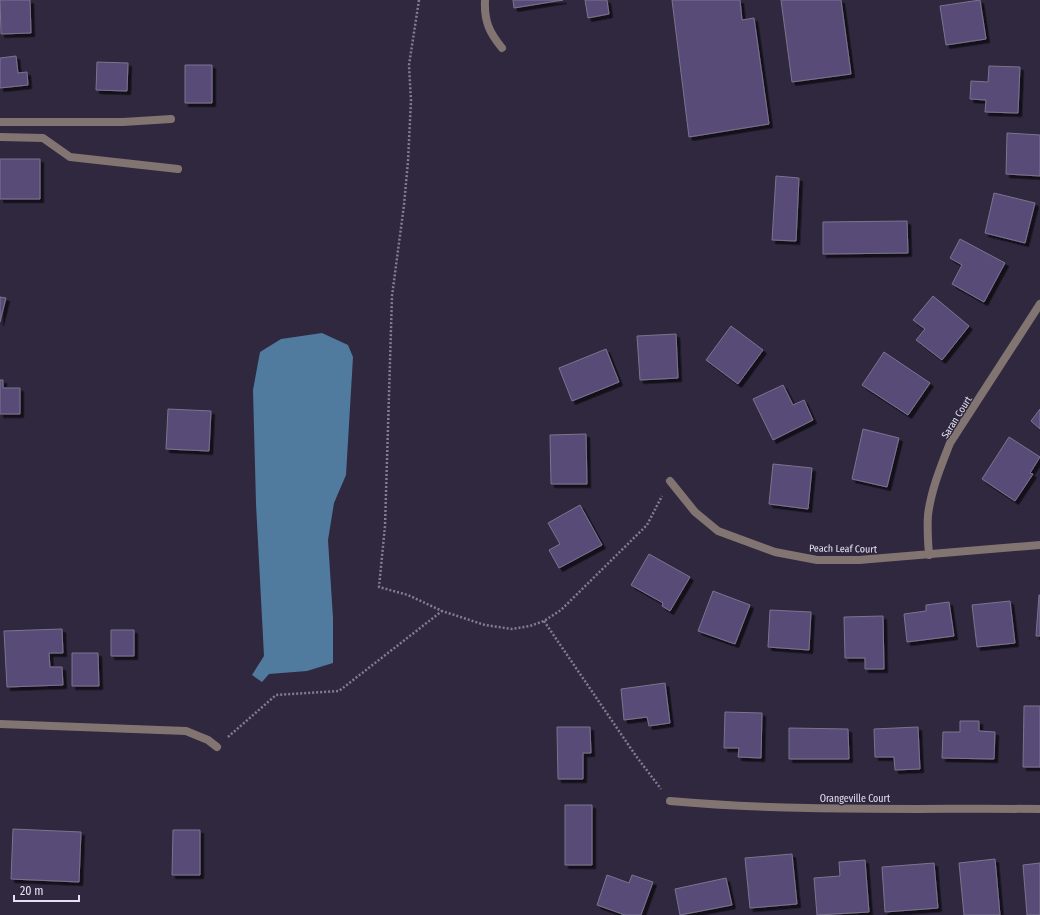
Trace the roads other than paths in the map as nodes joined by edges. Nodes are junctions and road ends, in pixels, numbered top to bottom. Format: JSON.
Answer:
{"nodes":[{"id":1,"x":485,"y":0,"type":"edge"},
{"id":2,"x":502,"y":48,"type":"dead end"},
{"id":3,"x":171,"y":119,"type":"dead end"},
{"id":4,"x":0,"y":122,"type":"edge"},
{"id":5,"x":0,"y":137,"type":"edge"},
{"id":6,"x":178,"y":169,"type":"dead end"},
{"id":7,"x":1040,"y":304,"type":"edge"},
{"id":8,"x":670,"y":481,"type":"road end"},
{"id":9,"x":1040,"y":545,"type":"edge"},
{"id":10,"x":928,"y":556,"type":"junction"},
{"id":11,"x":0,"y":724,"type":"edge"},
{"id":12,"x":217,"y":747,"type":"road end"},
{"id":13,"x":670,"y":800,"type":"road end"},
{"id":14,"x":1040,"y":808,"type":"edge"}],
"edges":[{"from":1,"to":2,"type":"street"},
{"from":3,"to":4,"type":"street"},
{"from":5,"to":6,"type":"street"},
{"from":7,"to":10,"type":"street","name":"Saran Court"},
{"from":8,"to":10,"type":"street","name":"Peach Leaf Court"},
{"from":9,"to":10,"type":"street","name":"Peach Leaf Court"},
{"from":11,"to":12,"type":"street"},
{"from":13,"to":14,"type":"street","name":"Orangeville Court"}]}
